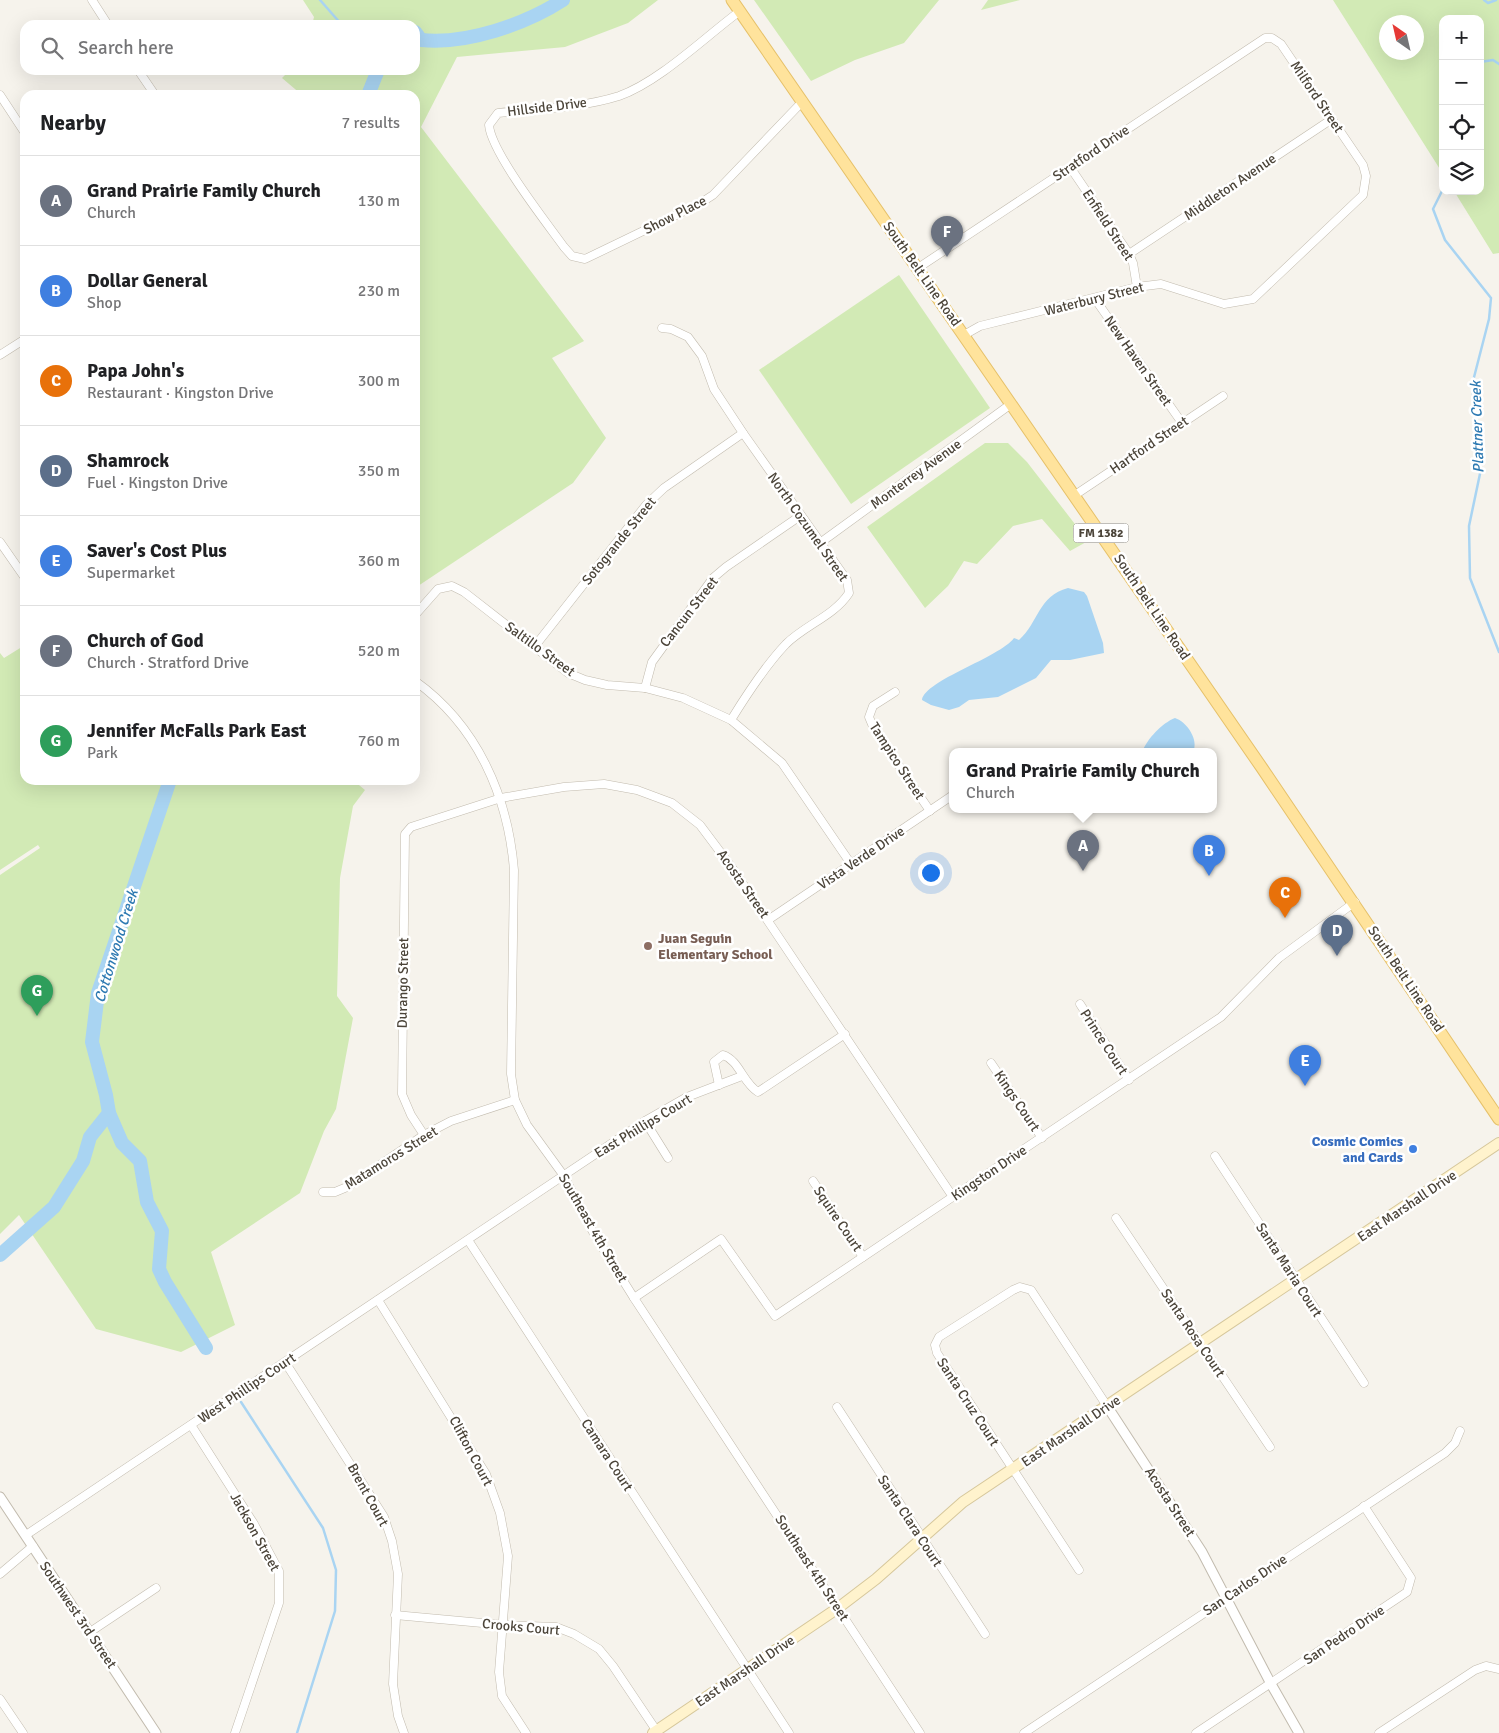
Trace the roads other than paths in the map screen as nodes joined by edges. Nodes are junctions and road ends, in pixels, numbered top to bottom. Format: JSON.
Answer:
{"nodes":[{"id":1,"x":92,"y":0,"type":"edge"},
{"id":2,"x":732,"y":0,"type":"edge"},
{"id":3,"x":740,"y":11,"type":"junction"},
{"id":4,"x":105,"y":20,"type":"edge"},
{"id":5,"x":1265,"y":38,"type":"joint"},
{"id":6,"x":141,"y":75,"type":"edge"},
{"id":7,"x":152,"y":90,"type":"edge"},
{"id":8,"x":0,"y":95,"type":"edge"},
{"id":9,"x":802,"y":101,"type":"junction"},
{"id":10,"x":1332,"y":119,"type":"junction"},
{"id":11,"x":20,"y":125,"type":"edge"},
{"id":12,"x":1363,"y":165,"type":"joint"},
{"id":13,"x":1070,"y":167,"type":"junction"},
{"id":14,"x":1128,"y":254,"type":"junction"},
{"id":15,"x":572,"y":256,"type":"joint"},
{"id":16,"x":918,"y":268,"type":"junction"},
{"id":17,"x":1137,"y":287,"type":"junction"},
{"id":18,"x":1095,"y":299,"type":"junction"},
{"id":19,"x":662,"y":328,"type":"dead end"},
{"id":20,"x":964,"y":336,"type":"junction"},
{"id":21,"x":20,"y":342,"type":"edge"},
{"id":22,"x":0,"y":354,"type":"edge"},
{"id":23,"x":1223,"y":396,"type":"dead end"},
{"id":24,"x":1012,"y":404,"type":"junction"},
{"id":25,"x":1182,"y":424,"type":"junction"},
{"id":26,"x":743,"y":433,"type":"junction"},
{"id":27,"x":1075,"y":495,"type":"junction"},
{"id":28,"x":800,"y":516,"type":"junction"},
{"id":29,"x":0,"y":542,"type":"edge"},
{"id":30,"x":820,"y":543,"type":"junction"},
{"id":31,"x":20,"y":571,"type":"edge"},
{"id":32,"x":420,"y":609,"type":"edge"},
{"id":33,"x":536,"y":646,"type":"junction"},
{"id":34,"x":420,"y":685,"type":"edge"},
{"id":35,"x":645,"y":688,"type":"junction"},
{"id":36,"x":895,"y":692,"type":"dead end"},
{"id":37,"x":731,"y":720,"type":"junction"},
{"id":38,"x":501,"y":798,"type":"junction"},
{"id":39,"x":949,"y":798,"type":"edge"},
{"id":40,"x":930,"y":811,"type":"junction"},
{"id":41,"x":411,"y":827,"type":"joint"},
{"id":42,"x":851,"y":864,"type":"junction"},
{"id":43,"x":1355,"y":902,"type":"junction"},
{"id":44,"x":768,"y":920,"type":"junction"},
{"id":45,"x":1080,"y":1004,"type":"dead end"},
{"id":46,"x":845,"y":1034,"type":"junction"},
{"id":47,"x":991,"y":1063,"type":"dead end"},
{"id":48,"x":742,"y":1076,"type":"junction"},
{"id":49,"x":1129,"y":1080,"type":"junction"},
{"id":50,"x":718,"y":1085,"type":"junction"},
{"id":51,"x":515,"y":1100,"type":"junction"},
{"id":52,"x":1499,"y":1119,"type":"edge"},
{"id":53,"x":645,"y":1121,"type":"junction"},
{"id":54,"x":424,"y":1135,"type":"junction"},
{"id":55,"x":1042,"y":1138,"type":"junction"},
{"id":56,"x":1499,"y":1143,"type":"edge"},
{"id":57,"x":1215,"y":1156,"type":"dead end"},
{"id":58,"x":668,"y":1158,"type":"dead end"},
{"id":59,"x":564,"y":1176,"type":"junction"},
{"id":60,"x":813,"y":1181,"type":"dead end"},
{"id":61,"x":323,"y":1192,"type":"dead end"},
{"id":62,"x":953,"y":1197,"type":"junction"},
{"id":63,"x":1116,"y":1218,"type":"dead end"},
{"id":64,"x":468,"y":1240,"type":"junction"},
{"id":65,"x":863,"y":1257,"type":"junction"},
{"id":66,"x":1296,"y":1281,"type":"junction"},
{"id":67,"x":1020,"y":1287,"type":"joint"},
{"id":68,"x":634,"y":1298,"type":"junction"},
{"id":69,"x":378,"y":1300,"type":"junction"},
{"id":70,"x":1199,"y":1344,"type":"junction"},
{"id":71,"x":285,"y":1362,"type":"junction"},
{"id":72,"x":1364,"y":1383,"type":"dead end"},
{"id":73,"x":1107,"y":1406,"type":"junction"},
{"id":74,"x":837,"y":1407,"type":"dead end"},
{"id":75,"x":191,"y":1425,"type":"junction"},
{"id":76,"x":1460,"y":1431,"type":"dead end"},
{"id":77,"x":1270,"y":1447,"type":"dead end"},
{"id":78,"x":1013,"y":1470,"type":"junction"},
{"id":79,"x":0,"y":1497,"type":"edge"},
{"id":80,"x":1364,"y":1506,"type":"junction"},
{"id":81,"x":26,"y":1535,"type":"junction"},
{"id":82,"x":921,"y":1539,"type":"junction"},
{"id":83,"x":33,"y":1546,"type":"junction"},
{"id":84,"x":1079,"y":1570,"type":"dead end"},
{"id":85,"x":0,"y":1574,"type":"edge"},
{"id":86,"x":156,"y":1588,"type":"dead end"},
{"id":87,"x":1227,"y":1597,"type":"junction"},
{"id":88,"x":838,"y":1608,"type":"junction"},
{"id":89,"x":395,"y":1615,"type":"junction"},
{"id":90,"x":504,"y":1625,"type":"junction"},
{"id":91,"x":90,"y":1632,"type":"junction"},
{"id":92,"x":985,"y":1634,"type":"dead end"},
{"id":93,"x":1499,"y":1669,"type":"edge"},
{"id":94,"x":747,"y":1670,"type":"junction"},
{"id":95,"x":1271,"y":1684,"type":"junction"},
{"id":96,"x":0,"y":1699,"type":"edge"},
{"id":97,"x":656,"y":1732,"type":"edge"},
{"id":98,"x":23,"y":1733,"type":"edge"},
{"id":99,"x":156,"y":1733,"type":"edge"},
{"id":100,"x":235,"y":1733,"type":"edge"},
{"id":101,"x":404,"y":1733,"type":"edge"},
{"id":102,"x":526,"y":1733,"type":"edge"},
{"id":103,"x":788,"y":1733,"type":"edge"},
{"id":104,"x":920,"y":1733,"type":"edge"},
{"id":105,"x":1024,"y":1733,"type":"edge"},
{"id":106,"x":1196,"y":1733,"type":"edge"},
{"id":107,"x":1300,"y":1733,"type":"edge"},
{"id":108,"x":1379,"y":1733,"type":"edge"}],
"edges":[{"from":1,"to":4,"type":"street"},
{"from":2,"to":3,"type":"main road","name":"South Belt Line Road","number":"FM 1382"},
{"from":3,"to":9,"type":"main road","name":"South Belt Line Road","number":"FM 1382"},
{"from":3,"to":15,"type":"street","name":"Hillside Drive"},
{"from":5,"to":10,"type":"street","name":"Milford Street"},
{"from":5,"to":13,"type":"street","name":"Stratford Drive"},
{"from":6,"to":7,"type":"street"},
{"from":8,"to":11,"type":"street"},
{"from":9,"to":15,"type":"street","name":"Show Place"},
{"from":9,"to":16,"type":"main road","name":"South Belt Line Road","number":"FM 1382"},
{"from":10,"to":12,"type":"street","name":"Milford Street"},
{"from":10,"to":14,"type":"street","name":"Middleton Avenue"},
{"from":12,"to":17,"type":"street","name":"Waterbury Street"},
{"from":13,"to":14,"type":"street","name":"Enfield Street"},
{"from":13,"to":16,"type":"street","name":"Stratford Drive"},
{"from":14,"to":17,"type":"street","name":"Enfield Street"},
{"from":16,"to":20,"type":"main road","name":"South Belt Line Road","number":"FM 1382"},
{"from":17,"to":18,"type":"street","name":"Waterbury Street"},
{"from":18,"to":20,"type":"street","name":"Waterbury Street"},
{"from":18,"to":25,"type":"street","name":"New Haven Street"},
{"from":19,"to":26,"type":"street","name":"North Cozumel Street"},
{"from":20,"to":24,"type":"main road","name":"South Belt Line Road","number":"FM 1382"},
{"from":21,"to":22,"type":"street"},
{"from":23,"to":25,"type":"street","name":"Hartford Street"},
{"from":24,"to":27,"type":"main road","name":"South Belt Line Road","number":"FM 1382"},
{"from":24,"to":30,"type":"street","name":"Monterrey Avenue"},
{"from":25,"to":27,"type":"street","name":"Hartford Street"},
{"from":26,"to":28,"type":"street","name":"North Cozumel Street"},
{"from":26,"to":33,"type":"street","name":"Sotogrande Street"},
{"from":27,"to":43,"type":"main road","name":"South Belt Line Road","number":"FM 1382"},
{"from":28,"to":30,"type":"street","name":"North Cozumel Street"},
{"from":28,"to":35,"type":"street","name":"Cancun Street"},
{"from":29,"to":31,"type":"street"},
{"from":30,"to":37,"type":"street","name":"North Cozumel Street"},
{"from":32,"to":33,"type":"street","name":"Saltillo Street"},
{"from":33,"to":35,"type":"street","name":"Saltillo Street"},
{"from":34,"to":38,"type":"street","name":"Southeast 4th Street"},
{"from":35,"to":37,"type":"street","name":"Saltillo Street"},
{"from":36,"to":40,"type":"street","name":"Tampico Street"},
{"from":37,"to":42,"type":"street","name":"Saltillo Street"},
{"from":38,"to":41,"type":"street","name":"Acosta Street"},
{"from":38,"to":44,"type":"street","name":"Acosta Street"},
{"from":38,"to":51,"type":"street","name":"Southeast 4th Street"},
{"from":39,"to":40,"type":"street","name":"Vista Verde Drive"},
{"from":40,"to":42,"type":"street","name":"Vista Verde Drive"},
{"from":41,"to":54,"type":"street","name":"Durango Street"},
{"from":42,"to":44,"type":"street","name":"Vista Verde Drive"},
{"from":43,"to":49,"type":"street","name":"Kingston Drive"},
{"from":43,"to":52,"type":"main road","name":"South Belt Line Road","number":"FM 1382"},
{"from":44,"to":46,"type":"street","name":"Acosta Street"},
{"from":45,"to":49,"type":"street","name":"Prince Court"},
{"from":46,"to":48,"type":"street"},
{"from":46,"to":62,"type":"street","name":"Acosta Street"},
{"from":47,"to":55,"type":"street","name":"Kings Court"},
{"from":48,"to":50,"type":"street","name":"East Phillips Court"},
{"from":48,"to":50,"type":"street"},
{"from":49,"to":55,"type":"street","name":"Kingston Drive"},
{"from":50,"to":53,"type":"street","name":"East Phillips Court"},
{"from":51,"to":54,"type":"street","name":"Matamoros Street"},
{"from":51,"to":59,"type":"street","name":"Southeast 4th Street"},
{"from":53,"to":58,"type":"street"},
{"from":53,"to":59,"type":"street","name":"East Phillips Court"},
{"from":54,"to":61,"type":"street","name":"Matamoros Street"},
{"from":55,"to":62,"type":"street","name":"Kingston Drive"},
{"from":56,"to":66,"type":"main road","name":"East Marshall Drive"},
{"from":57,"to":66,"type":"street","name":"Santa Maria Court"},
{"from":59,"to":64,"type":"street","name":"East Phillips Court"},
{"from":59,"to":68,"type":"street","name":"Southeast 4th Street"},
{"from":60,"to":65,"type":"street","name":"Squire Court"},
{"from":62,"to":65,"type":"street","name":"Kingston Drive"},
{"from":63,"to":70,"type":"street","name":"Santa Rosa Court"},
{"from":64,"to":69,"type":"street","name":"West Phillips Court"},
{"from":64,"to":94,"type":"street","name":"Camara Court"},
{"from":65,"to":68,"type":"street","name":"Kingston Drive"},
{"from":66,"to":70,"type":"main road","name":"East Marshall Drive"},
{"from":66,"to":72,"type":"street","name":"Santa Maria Court"},
{"from":67,"to":73,"type":"street","name":"Acosta Street"},
{"from":67,"to":78,"type":"street","name":"Santa Cruz Court"},
{"from":68,"to":88,"type":"street","name":"Southeast 4th Street"},
{"from":69,"to":71,"type":"street","name":"West Phillips Court"},
{"from":69,"to":90,"type":"street","name":"Clifton Court"},
{"from":70,"to":73,"type":"main road","name":"East Marshall Drive"},
{"from":70,"to":77,"type":"street","name":"Santa Rosa Court"},
{"from":71,"to":75,"type":"street","name":"West Phillips Court"},
{"from":71,"to":89,"type":"street","name":"Brent Court"},
{"from":73,"to":78,"type":"main road","name":"East Marshall Drive"},
{"from":73,"to":87,"type":"street","name":"Acosta Street"},
{"from":74,"to":82,"type":"street","name":"Santa Clara Court"},
{"from":75,"to":81,"type":"street","name":"West Phillips Court"},
{"from":75,"to":100,"type":"street","name":"Jackson Street"},
{"from":76,"to":80,"type":"street","name":"San Carlos Drive"},
{"from":78,"to":82,"type":"main road","name":"East Marshall Drive"},
{"from":78,"to":84,"type":"street","name":"Santa Cruz Court"},
{"from":79,"to":81,"type":"street","name":"Southwest 3rd Street"},
{"from":80,"to":87,"type":"street","name":"San Carlos Drive"},
{"from":80,"to":95,"type":"street","name":"San Pedro Drive"},
{"from":81,"to":83,"type":"street","name":"Southwest 3rd Street"},
{"from":82,"to":88,"type":"main road","name":"East Marshall Drive"},
{"from":82,"to":92,"type":"street","name":"Santa Clara Court"},
{"from":83,"to":85,"type":"street"},
{"from":83,"to":91,"type":"street","name":"Southwest 3rd Street"},
{"from":86,"to":91,"type":"street"},
{"from":87,"to":95,"type":"street","name":"Acosta Street"},
{"from":87,"to":105,"type":"street","name":"San Carlos Drive"},
{"from":88,"to":94,"type":"main road","name":"East Marshall Drive"},
{"from":88,"to":104,"type":"street","name":"Southeast 4th Street"},
{"from":89,"to":90,"type":"street","name":"Crooks Court"},
{"from":89,"to":101,"type":"street","name":"Brent Court"},
{"from":90,"to":97,"type":"street","name":"Crooks Court"},
{"from":90,"to":102,"type":"street","name":"Clifton Court"},
{"from":91,"to":99,"type":"street","name":"Southwest 3rd Street"},
{"from":93,"to":108,"type":"street"},
{"from":94,"to":97,"type":"main road","name":"East Marshall Drive"},
{"from":94,"to":103,"type":"street","name":"Camara Court"},
{"from":95,"to":106,"type":"street","name":"San Pedro Drive"},
{"from":95,"to":107,"type":"street","name":"Acosta Street"},
{"from":96,"to":98,"type":"street"}]}
